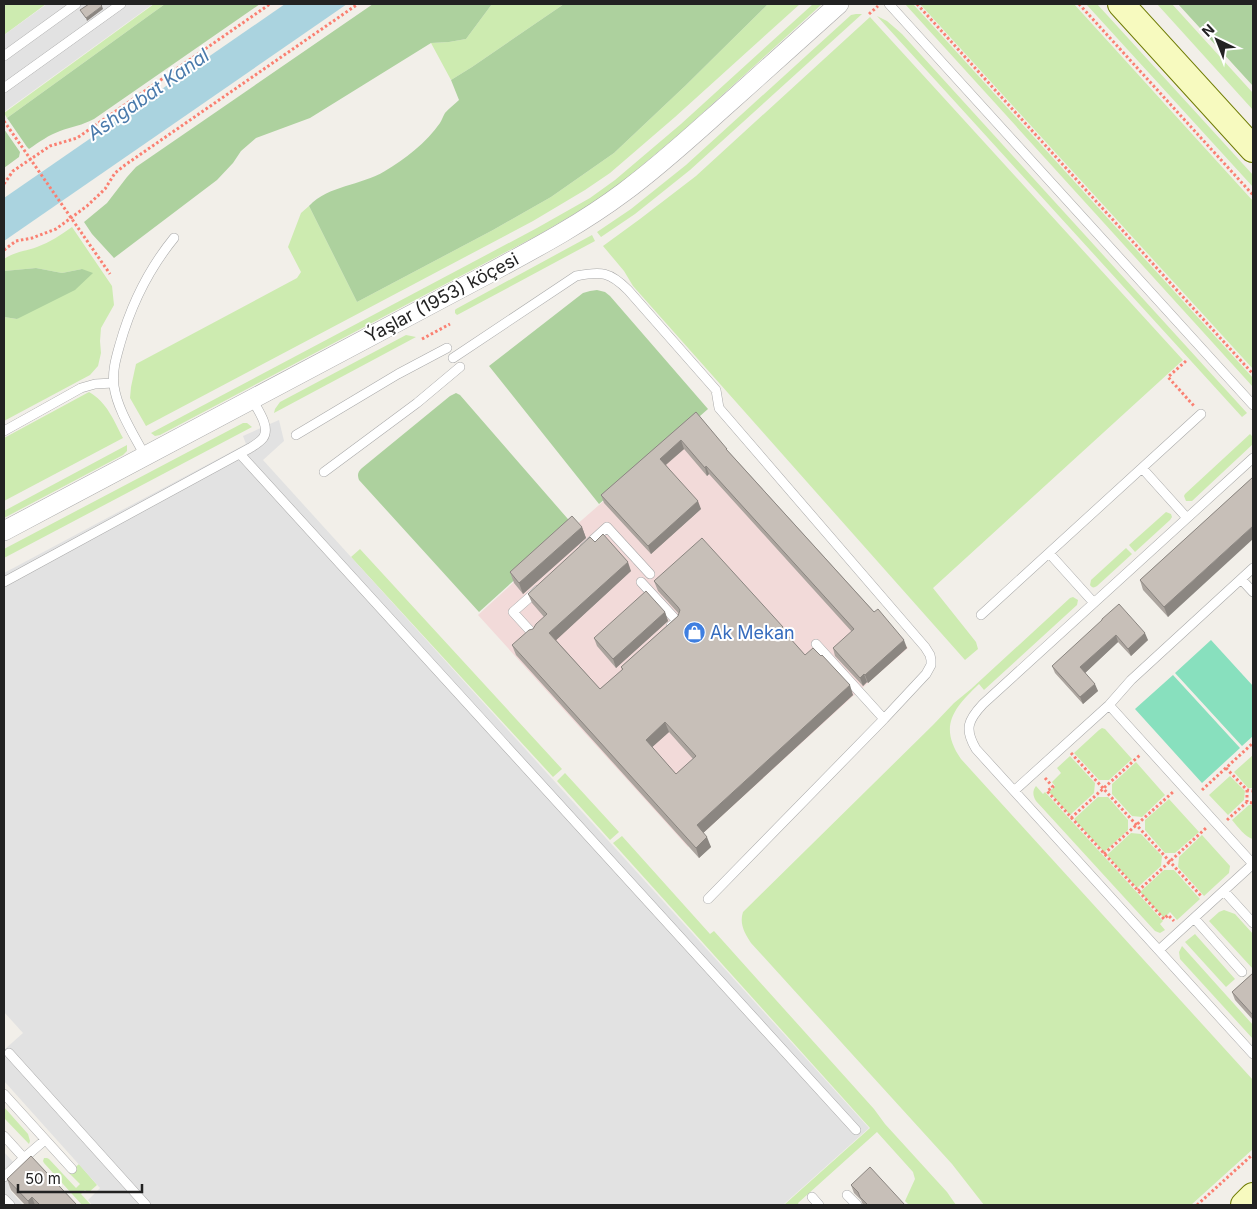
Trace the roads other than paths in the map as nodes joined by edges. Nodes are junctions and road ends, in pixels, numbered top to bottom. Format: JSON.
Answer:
{"nodes":[{"id":1,"x":76,"y":4,"type":"edge"},
{"id":2,"x":121,"y":4,"type":"edge"},
{"id":3,"x":839,"y":4,"type":"edge"},
{"id":4,"x":889,"y":4,"type":"edge"},
{"id":5,"x":1121,"y":4,"type":"edge"},
{"id":6,"x":4,"y":56,"type":"edge"},
{"id":7,"x":4,"y":88,"type":"edge"},
{"id":8,"x":1253,"y":150,"type":"edge"},
{"id":9,"x":174,"y":238,"type":"dead end"},
{"id":10,"x":447,"y":348,"type":"dead end"},
{"id":11,"x":453,"y":358,"type":"dead end"},
{"id":12,"x":460,"y":367,"type":"dead end"},
{"id":13,"x":113,"y":383,"type":"junction"},
{"id":14,"x":252,"y":399,"type":"junction"},
{"id":15,"x":1253,"y":405,"type":"edge"},
{"id":16,"x":1201,"y":414,"type":"road end"},
{"id":17,"x":4,"y":431,"type":"edge"},
{"id":18,"x":296,"y":435,"type":"dead end"},
{"id":19,"x":240,"y":454,"type":"junction"},
{"id":20,"x":145,"y":456,"type":"junction"},
{"id":21,"x":1253,"y":458,"type":"edge"},
{"id":22,"x":1142,"y":468,"type":"junction"},
{"id":23,"x":324,"y":472,"type":"dead end"},
{"id":24,"x":1187,"y":518,"type":"junction"},
{"id":25,"x":4,"y":531,"type":"edge"},
{"id":26,"x":580,"y":552,"type":"edge"},
{"id":27,"x":1049,"y":553,"type":"junction"},
{"id":28,"x":1253,"y":568,"type":"edge"},
{"id":29,"x":650,"y":574,"type":"dead end"},
{"id":30,"x":1241,"y":579,"type":"junction"},
{"id":31,"x":4,"y":582,"type":"edge"},
{"id":32,"x":641,"y":582,"type":"dead end"},
{"id":33,"x":543,"y":586,"type":"edge"},
{"id":34,"x":1253,"y":592,"type":"edge"},
{"id":35,"x":1094,"y":603,"type":"junction"},
{"id":36,"x":981,"y":615,"type":"dead end"},
{"id":37,"x":533,"y":634,"type":"edge"},
{"id":38,"x":662,"y":634,"type":"edge"},
{"id":39,"x":816,"y":644,"type":"dead end"},
{"id":40,"x":1109,"y":705,"type":"junction"},
{"id":41,"x":884,"y":719,"type":"junction"},
{"id":42,"x":1014,"y":791,"type":"junction"},
{"id":43,"x":1224,"y":891,"type":"junction"},
{"id":44,"x":708,"y":899,"type":"dead end"},
{"id":45,"x":1194,"y":918,"type":"junction"},
{"id":46,"x":1253,"y":923,"type":"edge"},
{"id":47,"x":1159,"y":950,"type":"junction"},
{"id":48,"x":1242,"y":972,"type":"dead end"},
{"id":49,"x":9,"y":1053,"type":"dead end"},
{"id":50,"x":1253,"y":1054,"type":"edge"},
{"id":51,"x":4,"y":1094,"type":"edge"},
{"id":52,"x":856,"y":1130,"type":"dead end"},
{"id":53,"x":4,"y":1136,"type":"edge"},
{"id":54,"x":45,"y":1140,"type":"junction"},
{"id":55,"x":24,"y":1158,"type":"junction"},
{"id":56,"x":72,"y":1169,"type":"dead end"},
{"id":57,"x":4,"y":1177,"type":"edge"},
{"id":58,"x":847,"y":1194,"type":"dead end"},
{"id":59,"x":1253,"y":1196,"type":"edge"},
{"id":60,"x":812,"y":1197,"type":"dead end"},
{"id":61,"x":4,"y":1199,"type":"edge"},
{"id":62,"x":10,"y":1205,"type":"edge"},
{"id":63,"x":146,"y":1205,"type":"edge"},
{"id":64,"x":819,"y":1205,"type":"edge"},
{"id":65,"x":857,"y":1205,"type":"edge"},
{"id":66,"x":1244,"y":1205,"type":"edge"}],
"edges":[{"from":1,"to":6,"type":"lane"},
{"from":2,"to":7,"type":"lane"},
{"from":3,"to":14,"type":"street","name":"Ýaşlar (1953) köçesi"},
{"from":4,"to":15,"type":"lane"},
{"from":5,"to":8,"type":"street"},
{"from":9,"to":13,"type":"lane"},
{"from":10,"to":18,"type":"lane"},
{"from":11,"to":41,"type":"lane"},
{"from":12,"to":23,"type":"lane"},
{"from":13,"to":17,"type":"lane"},
{"from":13,"to":20,"type":"lane"},
{"from":14,"to":19,"type":"lane"},
{"from":14,"to":20,"type":"street","name":"Ýaşlar (1953) köçesi"},
{"from":16,"to":22,"type":"lane"},
{"from":19,"to":31,"type":"lane"},
{"from":19,"to":52,"type":"lane"},
{"from":20,"to":25,"type":"street","name":"Ýaşlar (1953) köçesi"},
{"from":21,"to":24,"type":"lane"},
{"from":22,"to":24,"type":"lane"},
{"from":22,"to":27,"type":"lane"},
{"from":24,"to":35,"type":"lane"},
{"from":26,"to":29,"type":"lane"},
{"from":27,"to":35,"type":"lane"},
{"from":27,"to":36,"type":"lane"},
{"from":28,"to":30,"type":"lane"},
{"from":30,"to":34,"type":"lane"},
{"from":30,"to":40,"type":"lane"},
{"from":32,"to":38,"type":"lane"},
{"from":33,"to":37,"type":"lane"},
{"from":35,"to":42,"type":"lane"},
{"from":39,"to":41,"type":"lane"},
{"from":40,"to":42,"type":"lane"},
{"from":40,"to":43,"type":"lane"},
{"from":41,"to":44,"type":"lane"},
{"from":42,"to":47,"type":"lane"},
{"from":43,"to":45,"type":"lane"},
{"from":43,"to":46,"type":"lane"},
{"from":45,"to":47,"type":"lane"},
{"from":45,"to":48,"type":"lane"},
{"from":47,"to":50,"type":"lane"},
{"from":49,"to":63,"type":"lane"},
{"from":51,"to":54,"type":"lane"},
{"from":53,"to":55,"type":"lane"},
{"from":54,"to":55,"type":"lane"},
{"from":54,"to":56,"type":"lane"},
{"from":55,"to":57,"type":"lane"},
{"from":58,"to":65,"type":"lane"},
{"from":59,"to":66,"type":"street"},
{"from":60,"to":64,"type":"lane"},
{"from":61,"to":62,"type":"lane"}]}
